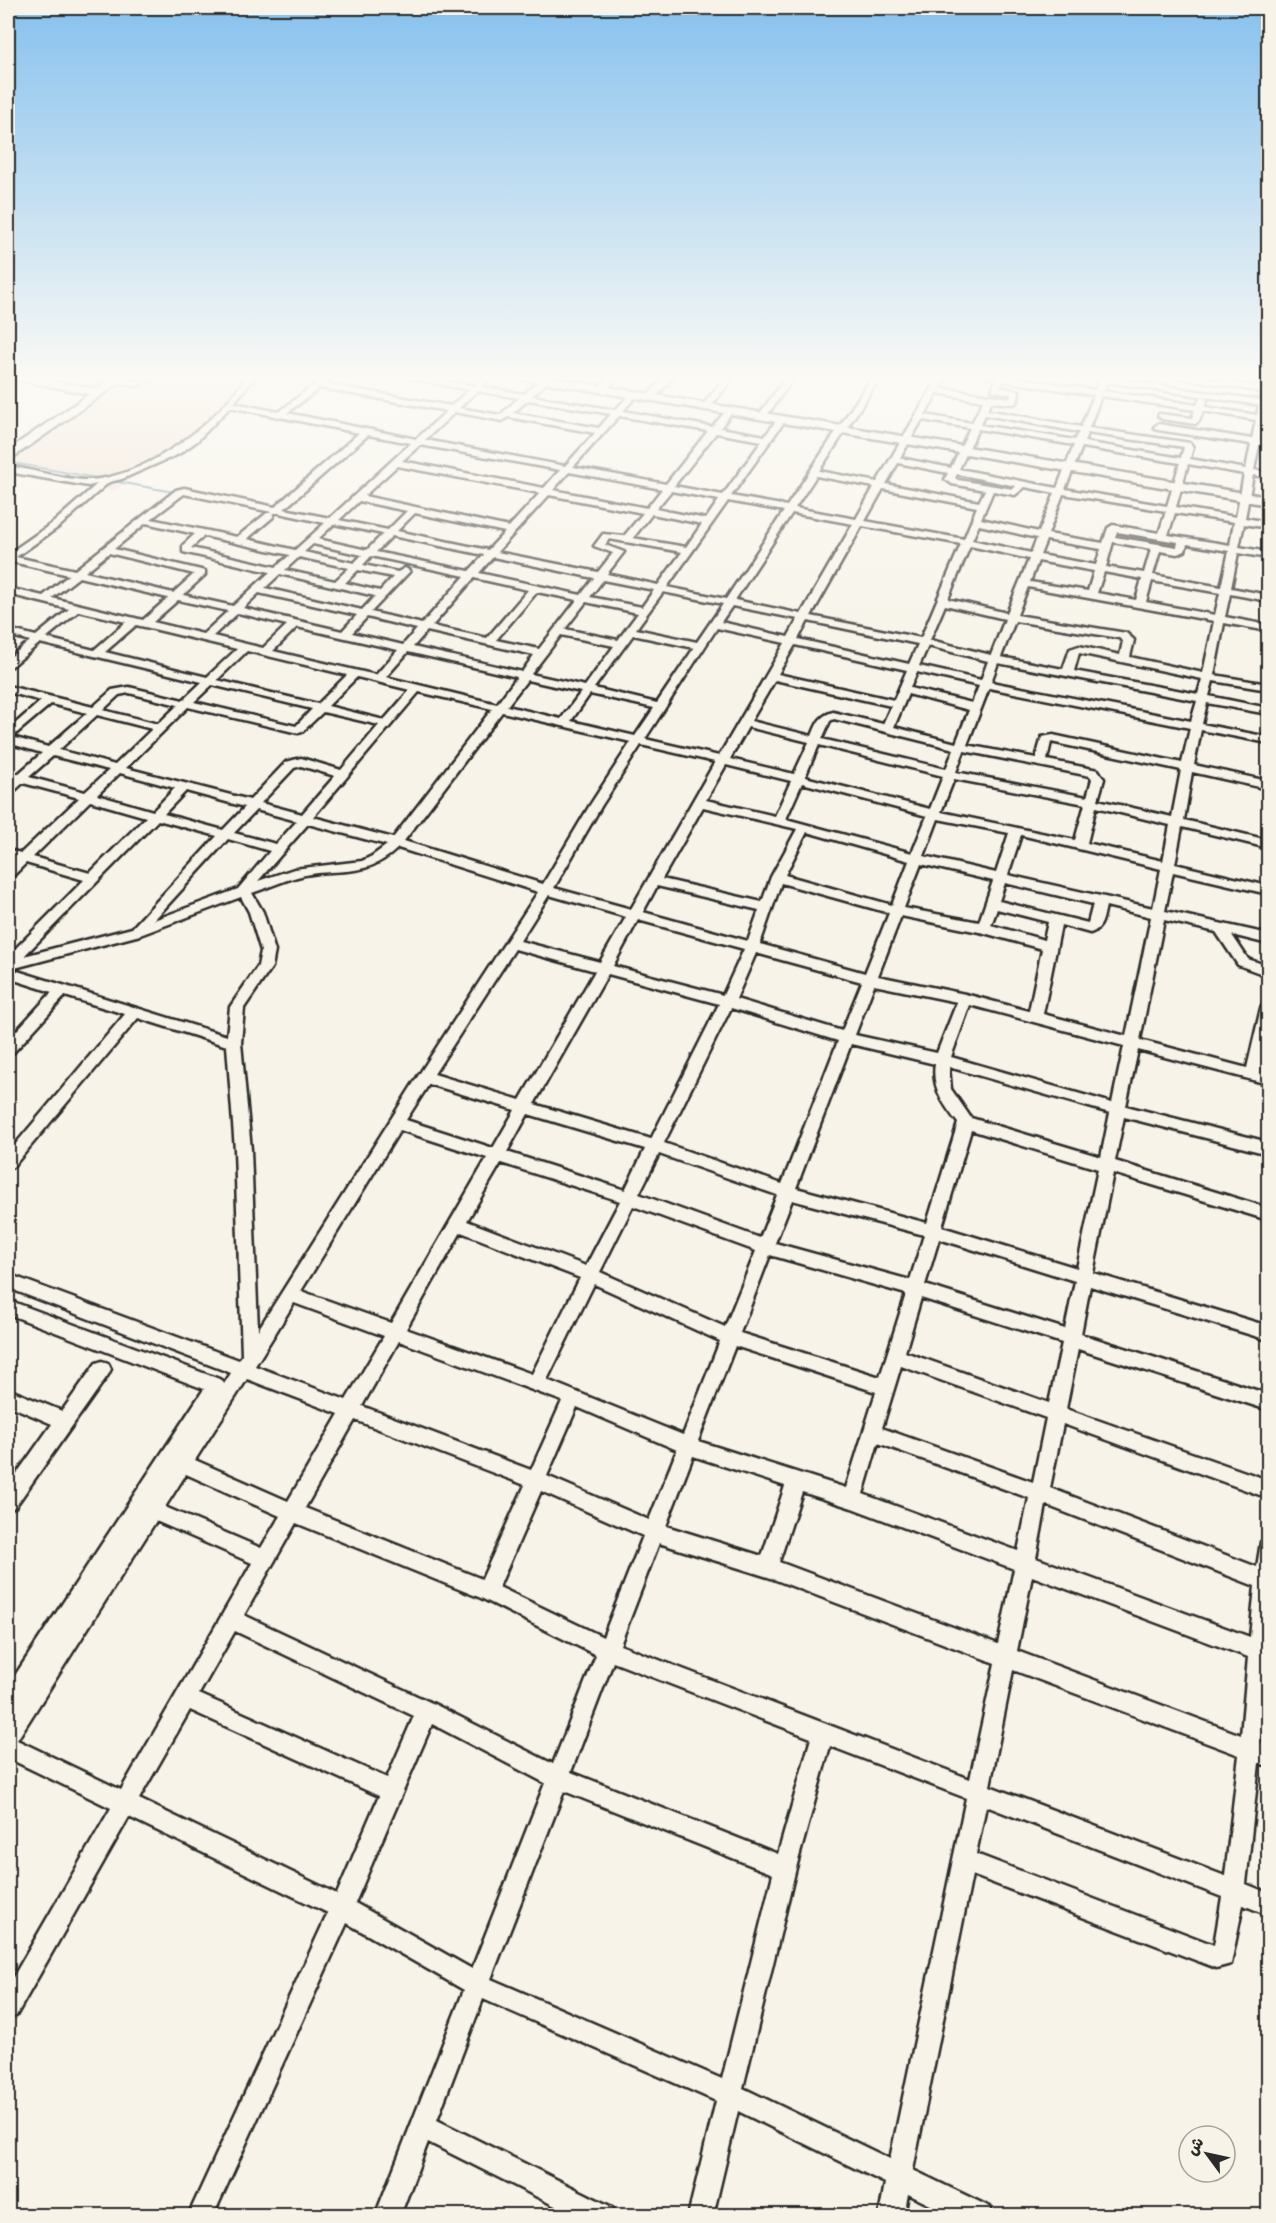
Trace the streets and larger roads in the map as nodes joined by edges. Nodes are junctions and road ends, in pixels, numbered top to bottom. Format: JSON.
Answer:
{"nodes":[{"id":1,"x":69,"y":480,"type":"edge"},
{"id":2,"x":110,"y":480,"type":"edge"},
{"id":3,"x":311,"y":480,"type":"edge"},
{"id":4,"x":378,"y":480,"type":"edge"},
{"id":5,"x":486,"y":480,"type":"edge"},
{"id":6,"x":557,"y":480,"type":"edge"},
{"id":7,"x":624,"y":480,"type":"edge"},
{"id":8,"x":674,"y":480,"type":"edge"},
{"id":9,"x":738,"y":480,"type":"edge"},
{"id":10,"x":809,"y":480,"type":"edge"},
{"id":11,"x":851,"y":480,"type":"edge"},
{"id":12,"x":883,"y":480,"type":"edge"},
{"id":13,"x":950,"y":480,"type":"edge"},
{"id":14,"x":1006,"y":480,"type":"edge"},
{"id":15,"x":1064,"y":480,"type":"edge"},
{"id":16,"x":1136,"y":480,"type":"edge"},
{"id":17,"x":1181,"y":480,"type":"edge"},
{"id":18,"x":1248,"y":480,"type":"edge"},
{"id":19,"x":105,"y":482,"type":"junction"},
{"id":20,"x":1023,"y":483,"type":"junction"},
{"id":21,"x":880,"y":485,"type":"junction"},
{"id":22,"x":1179,"y":486,"type":"junction"},
{"id":23,"x":667,"y":488,"type":"junction"},
{"id":24,"x":990,"y":488,"type":"junction"},
{"id":25,"x":547,"y":491,"type":"junction"},
{"id":26,"x":1060,"y":491,"type":"junction"},
{"id":27,"x":1244,"y":497,"type":"junction"},
{"id":28,"x":358,"y":498,"type":"junction"},
{"id":29,"x":725,"y":498,"type":"junction"},
{"id":30,"x":1269,"y":501,"type":"edge"},
{"id":31,"x":982,"y":505,"type":"junction"},
{"id":32,"x":1172,"y":509,"type":"junction"},
{"id":33,"x":413,"y":510,"type":"junction"},
{"id":34,"x":789,"y":510,"type":"junction"},
{"id":35,"x":649,"y":511,"type":"junction"},
{"id":36,"x":273,"y":513,"type":"junction"},
{"id":37,"x":144,"y":520,"type":"junction"},
{"id":38,"x":1240,"y":520,"type":"junction"},
{"id":39,"x":976,"y":521,"type":"junction"},
{"id":40,"x":332,"y":522,"type":"junction"},
{"id":41,"x":708,"y":522,"type":"junction"},
{"id":42,"x":859,"y":522,"type":"junction"},
{"id":43,"x":1269,"y":525,"type":"edge"},
{"id":44,"x":512,"y":530,"type":"junction"},
{"id":45,"x":202,"y":533,"type":"junction"},
{"id":46,"x":389,"y":534,"type":"junction"},
{"id":47,"x":1042,"y":536,"type":"junction"},
{"id":48,"x":1163,"y":536,"type":"junction"},
{"id":49,"x":627,"y":538,"type":"junction"},
{"id":50,"x":1183,"y":539,"type":"junction"},
{"id":51,"x":312,"y":540,"type":"junction"},
{"id":52,"x":240,"y":541,"type":"junction"},
{"id":53,"x":966,"y":542,"type":"junction"},
{"id":54,"x":1109,"y":543,"type":"junction"},
{"id":55,"x":1156,"y":548,"type":"junction"},
{"id":56,"x":1234,"y":549,"type":"junction"},
{"id":57,"x":108,"y":550,"type":"junction"},
{"id":58,"x":688,"y":550,"type":"junction"},
{"id":59,"x":198,"y":553,"type":"junction"},
{"id":60,"x":298,"y":553,"type":"junction"},
{"id":61,"x":370,"y":553,"type":"junction"},
{"id":62,"x":490,"y":555,"type":"junction"},
{"id":63,"x":1269,"y":555,"type":"edge"},
{"id":64,"x":1034,"y":557,"type":"junction"},
{"id":65,"x":8,"y":558,"type":"edge"},
{"id":66,"x":415,"y":562,"type":"junction"},
{"id":67,"x":356,"y":566,"type":"junction"},
{"id":68,"x":184,"y":567,"type":"junction"},
{"id":69,"x":1101,"y":567,"type":"junction"},
{"id":70,"x":278,"y":571,"type":"junction"},
{"id":71,"x":76,"y":574,"type":"junction"},
{"id":72,"x":473,"y":574,"type":"junction"},
{"id":73,"x":401,"y":576,"type":"junction"},
{"id":74,"x":1148,"y":576,"type":"junction"},
{"id":75,"x":600,"y":577,"type":"junction"},
{"id":76,"x":1024,"y":584,"type":"junction"},
{"id":77,"x":337,"y":585,"type":"junction"},
{"id":78,"x":535,"y":588,"type":"junction"},
{"id":79,"x":660,"y":589,"type":"junction"},
{"id":80,"x":258,"y":590,"type":"junction"},
{"id":81,"x":1225,"y":590,"type":"junction"},
{"id":82,"x":13,"y":593,"type":"edge"},
{"id":83,"x":1092,"y":594,"type":"junction"},
{"id":84,"x":383,"y":595,"type":"junction"},
{"id":85,"x":176,"y":597,"type":"junction"},
{"id":86,"x":583,"y":598,"type":"junction"},
{"id":87,"x":1269,"y":598,"type":"edge"},
{"id":88,"x":44,"y":600,"type":"junction"},
{"id":89,"x":941,"y":601,"type":"junction"},
{"id":90,"x":8,"y":602,"type":"edge"},
{"id":91,"x":729,"y":603,"type":"junction"},
{"id":92,"x":1140,"y":604,"type":"junction"},
{"id":93,"x":76,"y":608,"type":"junction"},
{"id":94,"x":236,"y":610,"type":"junction"},
{"id":95,"x":644,"y":611,"type":"junction"},
{"id":96,"x":364,"y":614,"type":"junction"},
{"id":97,"x":1011,"y":617,"type":"junction"},
{"id":98,"x":804,"y":618,"type":"junction"},
{"id":99,"x":1219,"y":618,"type":"junction"},
{"id":100,"x":139,"y":623,"type":"junction"},
{"id":101,"x":295,"y":623,"type":"junction"},
{"id":102,"x":715,"y":624,"type":"junction"},
{"id":103,"x":424,"y":627,"type":"junction"},
{"id":104,"x":1269,"y":628,"type":"edge"},
{"id":105,"x":558,"y":631,"type":"junction"},
{"id":106,"x":8,"y":632,"type":"edge"},
{"id":107,"x":629,"y":632,"type":"junction"},
{"id":108,"x":345,"y":634,"type":"junction"},
{"id":109,"x":205,"y":638,"type":"junction"},
{"id":110,"x":38,"y":639,"type":"junction"},
{"id":111,"x":792,"y":640,"type":"junction"},
{"id":112,"x":489,"y":642,"type":"junction"},
{"id":113,"x":924,"y":642,"type":"junction"},
{"id":114,"x":620,"y":644,"type":"junction"},
{"id":115,"x":701,"y":646,"type":"junction"},
{"id":116,"x":244,"y":648,"type":"junction"},
{"id":117,"x":406,"y":648,"type":"junction"},
{"id":118,"x":265,"y":652,"type":"junction"},
{"id":119,"x":540,"y":653,"type":"junction"},
{"id":120,"x":96,"y":654,"type":"junction"},
{"id":121,"x":994,"y":659,"type":"junction"},
{"id":122,"x":1124,"y":659,"type":"junction"},
{"id":123,"x":8,"y":664,"type":"edge"},
{"id":124,"x":913,"y":667,"type":"junction"},
{"id":125,"x":1068,"y":671,"type":"junction"},
{"id":126,"x":354,"y":674,"type":"junction"},
{"id":127,"x":524,"y":675,"type":"junction"},
{"id":128,"x":771,"y":676,"type":"junction"},
{"id":129,"x":1208,"y":677,"type":"junction"},
{"id":130,"x":378,"y":679,"type":"junction"},
{"id":131,"x":210,"y":680,"type":"junction"},
{"id":132,"x":1126,"y":683,"type":"junction"},
{"id":133,"x":985,"y":684,"type":"junction"},
{"id":134,"x":1269,"y":687,"type":"edge"},
{"id":135,"x":417,"y":688,"type":"junction"},
{"id":136,"x":8,"y":689,"type":"edge"},
{"id":137,"x":588,"y":689,"type":"junction"},
{"id":138,"x":903,"y":689,"type":"junction"},
{"id":139,"x":1203,"y":698,"type":"junction"},
{"id":140,"x":50,"y":699,"type":"junction"},
{"id":141,"x":184,"y":704,"type":"junction"},
{"id":142,"x":897,"y":704,"type":"junction"},
{"id":143,"x":662,"y":707,"type":"junction"},
{"id":144,"x":321,"y":708,"type":"junction"},
{"id":145,"x":498,"y":708,"type":"junction"},
{"id":146,"x":976,"y":708,"type":"junction"},
{"id":147,"x":1118,"y":710,"type":"junction"},
{"id":148,"x":94,"y":711,"type":"junction"},
{"id":149,"x":1269,"y":711,"type":"edge"},
{"id":150,"x":564,"y":723,"type":"junction"},
{"id":151,"x":745,"y":723,"type":"junction"},
{"id":152,"x":387,"y":724,"type":"junction"},
{"id":153,"x":1197,"y":726,"type":"junction"},
{"id":154,"x":160,"y":728,"type":"junction"},
{"id":155,"x":887,"y":729,"type":"junction"},
{"id":156,"x":8,"y":735,"type":"edge"},
{"id":157,"x":814,"y":739,"type":"junction"},
{"id":158,"x":8,"y":740,"type":"edge"},
{"id":159,"x":1269,"y":740,"type":"edge"},
{"id":160,"x":640,"y":741,"type":"junction"},
{"id":161,"x":960,"y":747,"type":"junction"},
{"id":162,"x":50,"y":752,"type":"junction"},
{"id":163,"x":722,"y":761,"type":"junction"},
{"id":164,"x":1041,"y":762,"type":"junction"},
{"id":165,"x":1189,"y":768,"type":"junction"},
{"id":166,"x":117,"y":770,"type":"junction"},
{"id":167,"x":343,"y":774,"type":"junction"},
{"id":168,"x":949,"y":774,"type":"junction"},
{"id":169,"x":14,"y":777,"type":"edge"},
{"id":170,"x":796,"y":778,"type":"junction"},
{"id":171,"x":1269,"y":785,"type":"edge"},
{"id":172,"x":182,"y":788,"type":"junction"},
{"id":173,"x":8,"y":790,"type":"edge"},
{"id":174,"x":87,"y":797,"type":"junction"},
{"id":175,"x":699,"y":802,"type":"junction"},
{"id":176,"x":1092,"y":802,"type":"junction"},
{"id":177,"x":252,"y":806,"type":"junction"},
{"id":178,"x":934,"y":814,"type":"junction"},
{"id":179,"x":154,"y":815,"type":"junction"},
{"id":180,"x":304,"y":819,"type":"junction"},
{"id":181,"x":779,"y":820,"type":"junction"},
{"id":182,"x":1177,"y":823,"type":"junction"},
{"id":183,"x":804,"y":827,"type":"junction"},
{"id":184,"x":1016,"y":830,"type":"junction"},
{"id":185,"x":226,"y":835,"type":"junction"},
{"id":186,"x":396,"y":843,"type":"junction"},
{"id":187,"x":1269,"y":844,"type":"edge"},
{"id":188,"x":1080,"y":845,"type":"junction"},
{"id":189,"x":278,"y":849,"type":"junction"},
{"id":190,"x":8,"y":854,"type":"edge"},
{"id":191,"x":23,"y":859,"type":"junction"},
{"id":192,"x":917,"y":859,"type":"junction"},
{"id":193,"x":1168,"y":866,"type":"junction"},
{"id":194,"x":8,"y":873,"type":"edge"},
{"id":195,"x":777,"y":877,"type":"junction"},
{"id":196,"x":1002,"y":877,"type":"junction"},
{"id":197,"x":92,"y":878,"type":"junction"},
{"id":198,"x":653,"y":881,"type":"junction"},
{"id":199,"x":244,"y":890,"type":"junction"},
{"id":200,"x":546,"y":890,"type":"junction"},
{"id":201,"x":1269,"y":890,"type":"edge"},
{"id":202,"x":1101,"y":900,"type":"junction"},
{"id":203,"x":993,"y":904,"type":"junction"},
{"id":204,"x":765,"y":907,"type":"junction"},
{"id":205,"x":896,"y":911,"type":"junction"},
{"id":206,"x":635,"y":913,"type":"junction"},
{"id":207,"x":1158,"y":913,"type":"junction"},
{"id":208,"x":1055,"y":921,"type":"junction"},
{"id":209,"x":984,"y":928,"type":"junction"},
{"id":210,"x":1220,"y":928,"type":"junction"},
{"id":211,"x":135,"y":932,"type":"junction"},
{"id":212,"x":1269,"y":939,"type":"edge"},
{"id":213,"x":511,"y":943,"type":"junction"},
{"id":214,"x":753,"y":945,"type":"junction"},
{"id":215,"x":1049,"y":946,"type":"junction"},
{"id":216,"x":603,"y":969,"type":"junction"},
{"id":217,"x":1269,"y":971,"type":"edge"},
{"id":218,"x":8,"y":973,"type":"edge"},
{"id":219,"x":869,"y":980,"type":"junction"},
{"id":220,"x":62,"y":990,"type":"junction"},
{"id":221,"x":965,"y":999,"type":"junction"},
{"id":222,"x":728,"y":1002,"type":"junction"},
{"id":223,"x":1269,"y":1008,"type":"edge"},
{"id":224,"x":134,"y":1013,"type":"junction"},
{"id":225,"x":1035,"y":1017,"type":"junction"},
{"id":226,"x":847,"y":1038,"type":"junction"},
{"id":227,"x":1132,"y":1042,"type":"junction"},
{"id":228,"x":234,"y":1043,"type":"junction"},
{"id":229,"x":9,"y":1045,"type":"edge"},
{"id":230,"x":943,"y":1060,"type":"junction"},
{"id":231,"x":1253,"y":1075,"type":"junction"},
{"id":232,"x":424,"y":1077,"type":"junction"},
{"id":233,"x":1269,"y":1079,"type":"edge"},
{"id":234,"x":524,"y":1107,"type":"junction"},
{"id":235,"x":1118,"y":1110,"type":"junction"},
{"id":236,"x":966,"y":1122,"type":"junction"},
{"id":237,"x":396,"y":1123,"type":"junction"},
{"id":238,"x":654,"y":1146,"type":"junction"},
{"id":239,"x":1269,"y":1148,"type":"edge"},
{"id":240,"x":496,"y":1155,"type":"junction"},
{"id":241,"x":8,"y":1162,"type":"edge"},
{"id":242,"x":1106,"y":1165,"type":"junction"},
{"id":243,"x":786,"y":1192,"type":"junction"},
{"id":244,"x":628,"y":1197,"type":"junction"},
{"id":245,"x":1269,"y":1214,"type":"edge"},
{"id":246,"x":457,"y":1224,"type":"junction"},
{"id":247,"x":933,"y":1231,"type":"junction"},
{"id":248,"x":765,"y":1247,"type":"junction"},
{"id":249,"x":590,"y":1275,"type":"junction"},
{"id":250,"x":1084,"y":1277,"type":"junction"},
{"id":251,"x":8,"y":1281,"type":"edge"},
{"id":252,"x":915,"y":1289,"type":"junction"},
{"id":253,"x":290,"y":1294,"type":"junction"},
{"id":254,"x":8,"y":1307,"type":"edge"},
{"id":255,"x":395,"y":1332,"type":"junction"},
{"id":256,"x":1269,"y":1333,"type":"edge"},
{"id":257,"x":730,"y":1337,"type":"junction"},
{"id":258,"x":1071,"y":1339,"type":"junction"},
{"id":259,"x":895,"y":1356,"type":"junction"},
{"id":260,"x":247,"y":1363,"type":"junction"},
{"id":261,"x":102,"y":1369,"type":"dead end"},
{"id":262,"x":536,"y":1384,"type":"junction"},
{"id":263,"x":886,"y":1387,"type":"junction"},
{"id":264,"x":8,"y":1397,"type":"edge"},
{"id":265,"x":573,"y":1397,"type":"junction"},
{"id":266,"x":1269,"y":1402,"type":"edge"},
{"id":267,"x":350,"y":1410,"type":"junction"},
{"id":268,"x":1056,"y":1412,"type":"junction"},
{"id":269,"x":65,"y":1421,"type":"junction"},
{"id":270,"x":872,"y":1433,"type":"junction"},
{"id":271,"x":687,"y":1446,"type":"junction"},
{"id":272,"x":182,"y":1463,"type":"junction"},
{"id":273,"x":796,"y":1480,"type":"junction"},
{"id":274,"x":538,"y":1481,"type":"junction"},
{"id":275,"x":1269,"y":1489,"type":"edge"},
{"id":276,"x":1039,"y":1493,"type":"junction"},
{"id":277,"x":852,"y":1499,"type":"junction"},
{"id":278,"x":8,"y":1501,"type":"edge"},
{"id":279,"x":151,"y":1510,"type":"junction"},
{"id":280,"x":292,"y":1512,"type":"junction"},
{"id":281,"x":654,"y":1533,"type":"junction"},
{"id":282,"x":1269,"y":1549,"type":"edge"},
{"id":283,"x":265,"y":1559,"type":"junction"},
{"id":284,"x":1025,"y":1562,"type":"junction"},
{"id":285,"x":768,"y":1567,"type":"junction"},
{"id":286,"x":1267,"y":1580,"type":"edge"},
{"id":287,"x":487,"y":1591,"type":"junction"},
{"id":288,"x":231,"y":1618,"type":"junction"},
{"id":289,"x":608,"y":1650,"type":"junction"},
{"id":290,"x":1264,"y":1652,"type":"edge"},
{"id":291,"x":1005,"y":1657,"type":"junction"},
{"id":292,"x":186,"y":1698,"type":"junction"},
{"id":293,"x":8,"y":1703,"type":"edge"},
{"id":294,"x":427,"y":1711,"type":"junction"},
{"id":295,"x":823,"y":1732,"type":"junction"},
{"id":296,"x":8,"y":1735,"type":"edge"},
{"id":297,"x":8,"y":1747,"type":"edge"},
{"id":298,"x":1259,"y":1753,"type":"edge"},
{"id":299,"x":558,"y":1778,"type":"junction"},
{"id":300,"x":392,"y":1791,"type":"junction"},
{"id":301,"x":978,"y":1792,"type":"junction"},
{"id":302,"x":125,"y":1803,"type":"junction"},
{"id":303,"x":965,"y":1861,"type":"junction"},
{"id":304,"x":785,"y":1868,"type":"junction"},
{"id":305,"x":1234,"y":1891,"type":"junction"},
{"id":306,"x":1269,"y":1904,"type":"edge"},
{"id":307,"x":342,"y":1908,"type":"junction"},
{"id":308,"x":477,"y":1986,"type":"junction"},
{"id":309,"x":8,"y":2008,"type":"edge"},
{"id":310,"x":730,"y":2095,"type":"junction"},
{"id":311,"x":422,"y":2126,"type":"junction"},
{"id":312,"x":899,"y":2176,"type":"junction"},
{"id":313,"x":200,"y":2216,"type":"edge"},
{"id":314,"x":387,"y":2216,"type":"edge"},
{"id":315,"x":603,"y":2216,"type":"edge"},
{"id":316,"x":700,"y":2216,"type":"edge"},
{"id":317,"x":891,"y":2216,"type":"edge"},
{"id":318,"x":981,"y":2216,"type":"edge"}],
"edges":[{"from":1,"to":19,"type":"street"},
{"from":2,"to":19,"type":"street"},
{"from":3,"to":36,"type":"street"},
{"from":4,"to":28,"type":"street"},
{"from":5,"to":25,"type":"street"},
{"from":6,"to":25,"type":"street"},
{"from":7,"to":23,"type":"street"},
{"from":8,"to":23,"type":"street"},
{"from":9,"to":29,"type":"street"},
{"from":10,"to":34,"type":"street"},
{"from":11,"to":21,"type":"street"},
{"from":12,"to":21,"type":"street"},
{"from":13,"to":24,"type":"street"},
{"from":14,"to":20,"type":"street"},
{"from":15,"to":26,"type":"street"},
{"from":16,"to":22,"type":"street"},
{"from":17,"to":22,"type":"street"},
{"from":18,"to":27,"type":"street"},
{"from":19,"to":65,"type":"street"},
{"from":20,"to":24,"type":"street"},
{"from":20,"to":26,"type":"street"},
{"from":21,"to":31,"type":"street"},
{"from":21,"to":42,"type":"street"},
{"from":22,"to":27,"type":"street"},
{"from":22,"to":32,"type":"street"},
{"from":23,"to":29,"type":"street"},
{"from":23,"to":35,"type":"street"},
{"from":24,"to":31,"type":"street"},
{"from":25,"to":35,"type":"street"},
{"from":25,"to":44,"type":"street"},
{"from":26,"to":32,"type":"street"},
{"from":26,"to":47,"type":"street"},
{"from":27,"to":30,"type":"street"},
{"from":27,"to":38,"type":"street"},
{"from":28,"to":33,"type":"street"},
{"from":28,"to":40,"type":"street"},
{"from":29,"to":34,"type":"street"},
{"from":29,"to":41,"type":"street"},
{"from":31,"to":39,"type":"street"},
{"from":32,"to":38,"type":"street"},
{"from":32,"to":48,"type":"street"},
{"from":33,"to":44,"type":"street"},
{"from":33,"to":46,"type":"street"},
{"from":34,"to":42,"type":"street"},
{"from":34,"to":91,"type":"street"},
{"from":35,"to":41,"type":"street"},
{"from":35,"to":49,"type":"street"},
{"from":36,"to":37,"type":"street"},
{"from":36,"to":40,"type":"street"},
{"from":36,"to":52,"type":"street"},
{"from":37,"to":45,"type":"street"},
{"from":37,"to":57,"type":"street"},
{"from":38,"to":43,"type":"street"},
{"from":38,"to":56,"type":"street"},
{"from":39,"to":47,"type":"street"},
{"from":39,"to":53,"type":"street"},
{"from":40,"to":46,"type":"street"},
{"from":40,"to":51,"type":"street"},
{"from":41,"to":58,"type":"street"},
{"from":42,"to":53,"type":"street"},
{"from":42,"to":98,"type":"street"},
{"from":44,"to":62,"type":"street"},
{"from":45,"to":52,"type":"street"},
{"from":45,"to":59,"type":"street"},
{"from":46,"to":61,"type":"street"},
{"from":46,"to":62,"type":"street"},
{"from":47,"to":54,"type":"street"},
{"from":47,"to":64,"type":"street"},
{"from":48,"to":50,"type":"street"},
{"from":48,"to":54,"type":"street"},
{"from":49,"to":58,"type":"street"},
{"from":49,"to":75,"type":"street"},
{"from":50,"to":55,"type":"street"},
{"from":50,"to":56,"type":"street"},
{"from":51,"to":60,"type":"street"},
{"from":51,"to":61,"type":"street"},
{"from":52,"to":60,"type":"street"},
{"from":53,"to":64,"type":"street"},
{"from":53,"to":89,"type":"street"},
{"from":54,"to":55,"type":"street"},
{"from":54,"to":69,"type":"street"},
{"from":55,"to":74,"type":"street"},
{"from":56,"to":63,"type":"street"},
{"from":56,"to":81,"type":"street"},
{"from":57,"to":68,"type":"street"},
{"from":57,"to":71,"type":"street"},
{"from":58,"to":79,"type":"street"},
{"from":59,"to":68,"type":"street"},
{"from":59,"to":70,"type":"street"},
{"from":60,"to":67,"type":"street"},
{"from":60,"to":70,"type":"street"},
{"from":61,"to":66,"type":"street"},
{"from":61,"to":67,"type":"street"},
{"from":62,"to":72,"type":"street"},
{"from":62,"to":75,"type":"street"},
{"from":64,"to":69,"type":"street"},
{"from":64,"to":76,"type":"street"},
{"from":65,"to":71,"type":"street"},
{"from":66,"to":72,"type":"street"},
{"from":66,"to":73,"type":"street"},
{"from":67,"to":73,"type":"street"},
{"from":67,"to":77,"type":"street"},
{"from":68,"to":85,"type":"street"},
{"from":69,"to":74,"type":"street"},
{"from":69,"to":83,"type":"street"},
{"from":70,"to":77,"type":"street"},
{"from":70,"to":80,"type":"street"},
{"from":71,"to":85,"type":"street"},
{"from":71,"to":88,"type":"street"},
{"from":72,"to":78,"type":"street"},
{"from":72,"to":103,"type":"street"},
{"from":73,"to":84,"type":"street"},
{"from":74,"to":81,"type":"street"},
{"from":74,"to":92,"type":"street"},
{"from":75,"to":79,"type":"street"},
{"from":75,"to":86,"type":"street"},
{"from":76,"to":83,"type":"street"},
{"from":76,"to":97,"type":"street"},
{"from":77,"to":84,"type":"street"},
{"from":78,"to":86,"type":"street"},
{"from":78,"to":112,"type":"street"},
{"from":79,"to":91,"type":"street"},
{"from":79,"to":95,"type":"street"},
{"from":80,"to":94,"type":"street"},
{"from":80,"to":96,"type":"street"},
{"from":81,"to":87,"type":"street"},
{"from":81,"to":99,"type":"street"},
{"from":82,"to":88,"type":"street"},
{"from":82,"to":90,"type":"street"},
{"from":83,"to":92,"type":"street"},
{"from":84,"to":96,"type":"street"},
{"from":85,"to":94,"type":"street"},
{"from":85,"to":100,"type":"street"},
{"from":86,"to":95,"type":"street"},
{"from":86,"to":105,"type":"street"},
{"from":88,"to":93,"type":"street"},
{"from":89,"to":97,"type":"street"},
{"from":89,"to":113,"type":"street"},
{"from":91,"to":98,"type":"street"},
{"from":91,"to":102,"type":"street"},
{"from":92,"to":99,"type":"street"},
{"from":93,"to":100,"type":"street"},
{"from":93,"to":110,"type":"street"},
{"from":94,"to":101,"type":"street"},
{"from":94,"to":109,"type":"street"},
{"from":95,"to":107,"type":"street"},
{"from":96,"to":103,"type":"street"},
{"from":96,"to":108,"type":"street"},
{"from":97,"to":121,"type":"street"},
{"from":97,"to":122,"type":"street"},
{"from":98,"to":111,"type":"street"},
{"from":98,"to":113,"type":"street"},
{"from":99,"to":104,"type":"street"},
{"from":99,"to":129,"type":"street"},
{"from":100,"to":109,"type":"street"},
{"from":100,"to":120,"type":"street"},
{"from":101,"to":108,"type":"street"},
{"from":101,"to":118,"type":"street"},
{"from":102,"to":111,"type":"street"},
{"from":102,"to":115,"type":"street"},
{"from":103,"to":112,"type":"street"},
{"from":103,"to":117,"type":"street"},
{"from":105,"to":114,"type":"street"},
{"from":105,"to":119,"type":"street"},
{"from":106,"to":110,"type":"street"},
{"from":107,"to":114,"type":"street"},
{"from":107,"to":115,"type":"street"},
{"from":108,"to":117,"type":"street"},
{"from":109,"to":116,"type":"street"},
{"from":110,"to":120,"type":"street"},
{"from":110,"to":123,"type":"street"},
{"from":111,"to":124,"type":"street"},
{"from":111,"to":128,"type":"street"},
{"from":112,"to":119,"type":"street"},
{"from":113,"to":121,"type":"street"},
{"from":113,"to":124,"type":"street"},
{"from":114,"to":137,"type":"street"},
{"from":115,"to":143,"type":"street"},
{"from":116,"to":118,"type":"street"},
{"from":116,"to":131,"type":"street"},
{"from":117,"to":127,"type":"street"},
{"from":117,"to":130,"type":"street"},
{"from":118,"to":126,"type":"street"},
{"from":119,"to":127,"type":"street"},
{"from":120,"to":131,"type":"street"},
{"from":121,"to":125,"type":"street"},
{"from":121,"to":133,"type":"street"},
{"from":122,"to":125,"type":"street"},
{"from":122,"to":129,"type":"street"},
{"from":124,"to":133,"type":"street"},
{"from":124,"to":138,"type":"street"},
{"from":125,"to":132,"type":"street"},
{"from":126,"to":130,"type":"street"},
{"from":126,"to":144,"type":"street"},
{"from":127,"to":137,"type":"street"},
{"from":127,"to":145,"type":"street"},
{"from":128,"to":142,"type":"street"},
{"from":128,"to":151,"type":"street"},
{"from":129,"to":134,"type":"street"},
{"from":129,"to":139,"type":"street"},
{"from":130,"to":135,"type":"street"},
{"from":131,"to":141,"type":"street"},
{"from":131,"to":144,"type":"street"},
{"from":132,"to":139,"type":"street"},
{"from":132,"to":147,"type":"street"},
{"from":133,"to":146,"type":"street"},
{"from":133,"to":147,"type":"street"},
{"from":135,"to":145,"type":"street"},
{"from":135,"to":152,"type":"street"},
{"from":136,"to":140,"type":"street"},
{"from":137,"to":143,"type":"street"},
{"from":137,"to":150,"type":"street"},
{"from":138,"to":142,"type":"street"},
{"from":138,"to":146,"type":"street"},
{"from":139,"to":149,"type":"street"},
{"from":139,"to":153,"type":"street"},
{"from":140,"to":148,"type":"street"},
{"from":140,"to":156,"type":"street"},
{"from":141,"to":144,"type":"street"},
{"from":141,"to":148,"type":"street"},
{"from":141,"to":154,"type":"street"},
{"from":142,"to":155,"type":"street"},
{"from":143,"to":160,"type":"street"},
{"from":144,"to":152,"type":"street"},
{"from":145,"to":150,"type":"street"},
{"from":145,"to":186,"type":"street"},
{"from":146,"to":161,"type":"street"},
{"from":147,"to":153,"type":"street"},
{"from":148,"to":154,"type":"street"},
{"from":148,"to":162,"type":"street"},
{"from":150,"to":160,"type":"street"},
{"from":151,"to":157,"type":"street"},
{"from":151,"to":163,"type":"street"},
{"from":152,"to":167,"type":"street"},
{"from":153,"to":159,"type":"street"},
{"from":153,"to":165,"type":"street"},
{"from":154,"to":166,"type":"street"},
{"from":155,"to":157,"type":"street"},
{"from":155,"to":161,"type":"street"},
{"from":157,"to":168,"type":"street"},
{"from":157,"to":170,"type":"street"},
{"from":158,"to":162,"type":"street"},
{"from":160,"to":163,"type":"street"},
{"from":160,"to":200,"type":"street"},
{"from":161,"to":164,"type":"street"},
{"from":161,"to":168,"type":"street"},
{"from":162,"to":166,"type":"street"},
{"from":162,"to":169,"type":"street"},
{"from":163,"to":170,"type":"street"},
{"from":163,"to":175,"type":"street"},
{"from":164,"to":165,"type":"street"},
{"from":164,"to":176,"type":"street"},
{"from":165,"to":171,"type":"street"},
{"from":165,"to":182,"type":"street"},
{"from":166,"to":172,"type":"street"},
{"from":166,"to":174,"type":"street"},
{"from":167,"to":177,"type":"street"},
{"from":167,"to":180,"type":"street"},
{"from":168,"to":176,"type":"street"},
{"from":168,"to":178,"type":"street"},
{"from":169,"to":173,"type":"street"},
{"from":169,"to":174,"type":"street"},
{"from":170,"to":178,"type":"street"},
{"from":170,"to":181,"type":"street"},
{"from":172,"to":177,"type":"street"},
{"from":172,"to":179,"type":"street"},
{"from":174,"to":179,"type":"street"},
{"from":174,"to":191,"type":"street"},
{"from":175,"to":181,"type":"street"},
{"from":175,"to":198,"type":"street"},
{"from":176,"to":182,"type":"street"},
{"from":176,"to":188,"type":"street"},
{"from":177,"to":180,"type":"street"},
{"from":177,"to":185,"type":"street"},
{"from":178,"to":184,"type":"street"},
{"from":178,"to":192,"type":"street"},
{"from":179,"to":185,"type":"street"},
{"from":179,"to":197,"type":"street"},
{"from":180,"to":186,"type":"street"},
{"from":180,"to":189,"type":"street"},
{"from":181,"to":183,"type":"street"},
{"from":182,"to":187,"type":"street"},
{"from":182,"to":193,"type":"street"},
{"from":183,"to":192,"type":"street"},
{"from":183,"to":195,"type":"street"},
{"from":184,"to":188,"type":"street"},
{"from":184,"to":196,"type":"street"},
{"from":185,"to":189,"type":"street"},
{"from":185,"to":211,"type":"street"},
{"from":186,"to":199,"type":"street"},
{"from":186,"to":200,"type":"street"},
{"from":188,"to":193,"type":"street"},
{"from":189,"to":199,"type":"street"},
{"from":190,"to":191,"type":"street"},
{"from":191,"to":194,"type":"street"},
{"from":191,"to":197,"type":"street"},
{"from":192,"to":196,"type":"street"},
{"from":192,"to":205,"type":"street"},
{"from":193,"to":201,"type":"street"},
{"from":193,"to":207,"type":"street"},
{"from":195,"to":204,"type":"street"},
{"from":195,"to":205,"type":"street"},
{"from":196,"to":202,"type":"street"},
{"from":196,"to":203,"type":"street"},
{"from":197,"to":211,"type":"street"},
{"from":198,"to":204,"type":"street"},
{"from":198,"to":206,"type":"street"},
{"from":199,"to":211,"type":"street"},
{"from":199,"to":228,"type":"street"},
{"from":200,"to":206,"type":"street"},
{"from":200,"to":213,"type":"street"},
{"from":202,"to":207,"type":"street"},
{"from":202,"to":208,"type":"street"},
{"from":203,"to":208,"type":"street"},
{"from":203,"to":209,"type":"street"},
{"from":204,"to":214,"type":"street"},
{"from":205,"to":209,"type":"street"},
{"from":205,"to":219,"type":"street"},
{"from":206,"to":214,"type":"street"},
{"from":206,"to":216,"type":"street"},
{"from":207,"to":210,"type":"street"},
{"from":207,"to":227,"type":"street"},
{"from":208,"to":215,"type":"street"},
{"from":209,"to":215,"type":"street"},
{"from":210,"to":212,"type":"street"},
{"from":210,"to":217,"type":"street"},
{"from":213,"to":216,"type":"street"},
{"from":213,"to":232,"type":"street"},
{"from":214,"to":219,"type":"street"},
{"from":214,"to":222,"type":"street"},
{"from":215,"to":225,"type":"street"},
{"from":216,"to":222,"type":"street"},
{"from":216,"to":234,"type":"street"},
{"from":218,"to":220,"type":"street"},
{"from":219,"to":221,"type":"street"},
{"from":219,"to":226,"type":"street"},
{"from":220,"to":224,"type":"street"},
{"from":220,"to":229,"type":"street"},
{"from":221,"to":225,"type":"street"},
{"from":221,"to":230,"type":"street"},
{"from":222,"to":226,"type":"street"},
{"from":222,"to":238,"type":"street"},
{"from":223,"to":231,"type":"street"},
{"from":224,"to":228,"type":"street"},
{"from":224,"to":241,"type":"street"},
{"from":225,"to":227,"type":"street"},
{"from":226,"to":230,"type":"street"},
{"from":226,"to":243,"type":"street"},
{"from":227,"to":231,"type":"street"},
{"from":227,"to":235,"type":"street"},
{"from":228,"to":260,"type":"street"},
{"from":230,"to":235,"type":"street"},
{"from":230,"to":236,"type":"street"},
{"from":231,"to":233,"type":"street"},
{"from":232,"to":234,"type":"street"},
{"from":232,"to":237,"type":"street"},
{"from":234,"to":238,"type":"street"},
{"from":234,"to":240,"type":"street"},
{"from":235,"to":239,"type":"street"},
{"from":235,"to":242,"type":"street"},
{"from":236,"to":242,"type":"street"},
{"from":236,"to":247,"type":"street"},
{"from":237,"to":240,"type":"street"},
{"from":237,"to":253,"type":"street"},
{"from":238,"to":243,"type":"street"},
{"from":238,"to":244,"type":"street"},
{"from":240,"to":244,"type":"street"},
{"from":240,"to":246,"type":"street"},
{"from":242,"to":245,"type":"street"},
{"from":242,"to":250,"type":"street"},
{"from":243,"to":247,"type":"street"},
{"from":243,"to":248,"type":"street"},
{"from":244,"to":248,"type":"street"},
{"from":244,"to":249,"type":"street"},
{"from":246,"to":249,"type":"street"},
{"from":246,"to":255,"type":"street"},
{"from":247,"to":250,"type":"street"},
{"from":247,"to":252,"type":"street"},
{"from":248,"to":252,"type":"street"},
{"from":248,"to":257,"type":"street"},
{"from":249,"to":257,"type":"street"},
{"from":249,"to":262,"type":"street"},
{"from":250,"to":256,"type":"street"},
{"from":250,"to":258,"type":"street"},
{"from":251,"to":260,"type":"street"},
{"from":252,"to":258,"type":"street"},
{"from":252,"to":259,"type":"street"},
{"from":253,"to":255,"type":"street"},
{"from":253,"to":260,"type":"street"},
{"from":254,"to":293,"type":"street"},
{"from":255,"to":262,"type":"street"},
{"from":255,"to":267,"type":"street"},
{"from":257,"to":263,"type":"street"},
{"from":257,"to":271,"type":"street"},
{"from":258,"to":266,"type":"street"},
{"from":258,"to":268,"type":"street"},
{"from":259,"to":263,"type":"street"},
{"from":259,"to":268,"type":"street"},
{"from":260,"to":267,"type":"street"},
{"from":260,"to":272,"type":"street"},
{"from":261,"to":269,"type":"street"},
{"from":262,"to":265,"type":"street"},
{"from":263,"to":270,"type":"street"},
{"from":264,"to":269,"type":"street"},
{"from":265,"to":271,"type":"street"},
{"from":265,"to":274,"type":"street"},
{"from":267,"to":274,"type":"street"},
{"from":267,"to":280,"type":"street"},
{"from":268,"to":275,"type":"street"},
{"from":268,"to":276,"type":"street"},
{"from":269,"to":278,"type":"street"},
{"from":270,"to":276,"type":"street"},
{"from":270,"to":277,"type":"street"},
{"from":271,"to":273,"type":"street"},
{"from":271,"to":281,"type":"street"},
{"from":272,"to":279,"type":"street"},
{"from":272,"to":280,"type":"street"},
{"from":273,"to":277,"type":"street"},
{"from":273,"to":285,"type":"street"},
{"from":274,"to":281,"type":"street"},
{"from":274,"to":287,"type":"street"},
{"from":276,"to":284,"type":"street"},
{"from":276,"to":286,"type":"street"},
{"from":277,"to":284,"type":"street"},
{"from":279,"to":283,"type":"street"},
{"from":279,"to":296,"type":"street"},
{"from":280,"to":283,"type":"street"},
{"from":280,"to":287,"type":"street"},
{"from":281,"to":285,"type":"street"},
{"from":281,"to":289,"type":"street"},
{"from":282,"to":286,"type":"street"},
{"from":283,"to":288,"type":"street"},
{"from":284,"to":290,"type":"street"},
{"from":284,"to":291,"type":"street"},
{"from":285,"to":291,"type":"street"},
{"from":286,"to":290,"type":"street"},
{"from":287,"to":289,"type":"street"},
{"from":288,"to":292,"type":"street"},
{"from":288,"to":294,"type":"street"},
{"from":289,"to":295,"type":"street"},
{"from":289,"to":299,"type":"street"},
{"from":290,"to":298,"type":"street"},
{"from":291,"to":298,"type":"street"},
{"from":291,"to":301,"type":"street"},
{"from":292,"to":300,"type":"street"},
{"from":292,"to":302,"type":"street"},
{"from":294,"to":299,"type":"street"},
{"from":294,"to":300,"type":"street"},
{"from":295,"to":301,"type":"street"},
{"from":295,"to":304,"type":"street"},
{"from":297,"to":302,"type":"street"},
{"from":298,"to":305,"type":"street"},
{"from":299,"to":304,"type":"street"},
{"from":299,"to":308,"type":"street"},
{"from":300,"to":307,"type":"street"},
{"from":301,"to":303,"type":"street"},
{"from":301,"to":305,"type":"street"},
{"from":302,"to":307,"type":"street"},
{"from":302,"to":309,"type":"street"},
{"from":303,"to":305,"type":"street"},
{"from":303,"to":312,"type":"street"},
{"from":304,"to":310,"type":"street"},
{"from":305,"to":306,"type":"street"},
{"from":307,"to":308,"type":"street"},
{"from":307,"to":313,"type":"street"},
{"from":308,"to":310,"type":"street"},
{"from":308,"to":311,"type":"street"},
{"from":310,"to":312,"type":"street"},
{"from":310,"to":316,"type":"street"},
{"from":311,"to":314,"type":"street"},
{"from":311,"to":315,"type":"street"},
{"from":312,"to":317,"type":"street"},
{"from":312,"to":318,"type":"street"}]}
